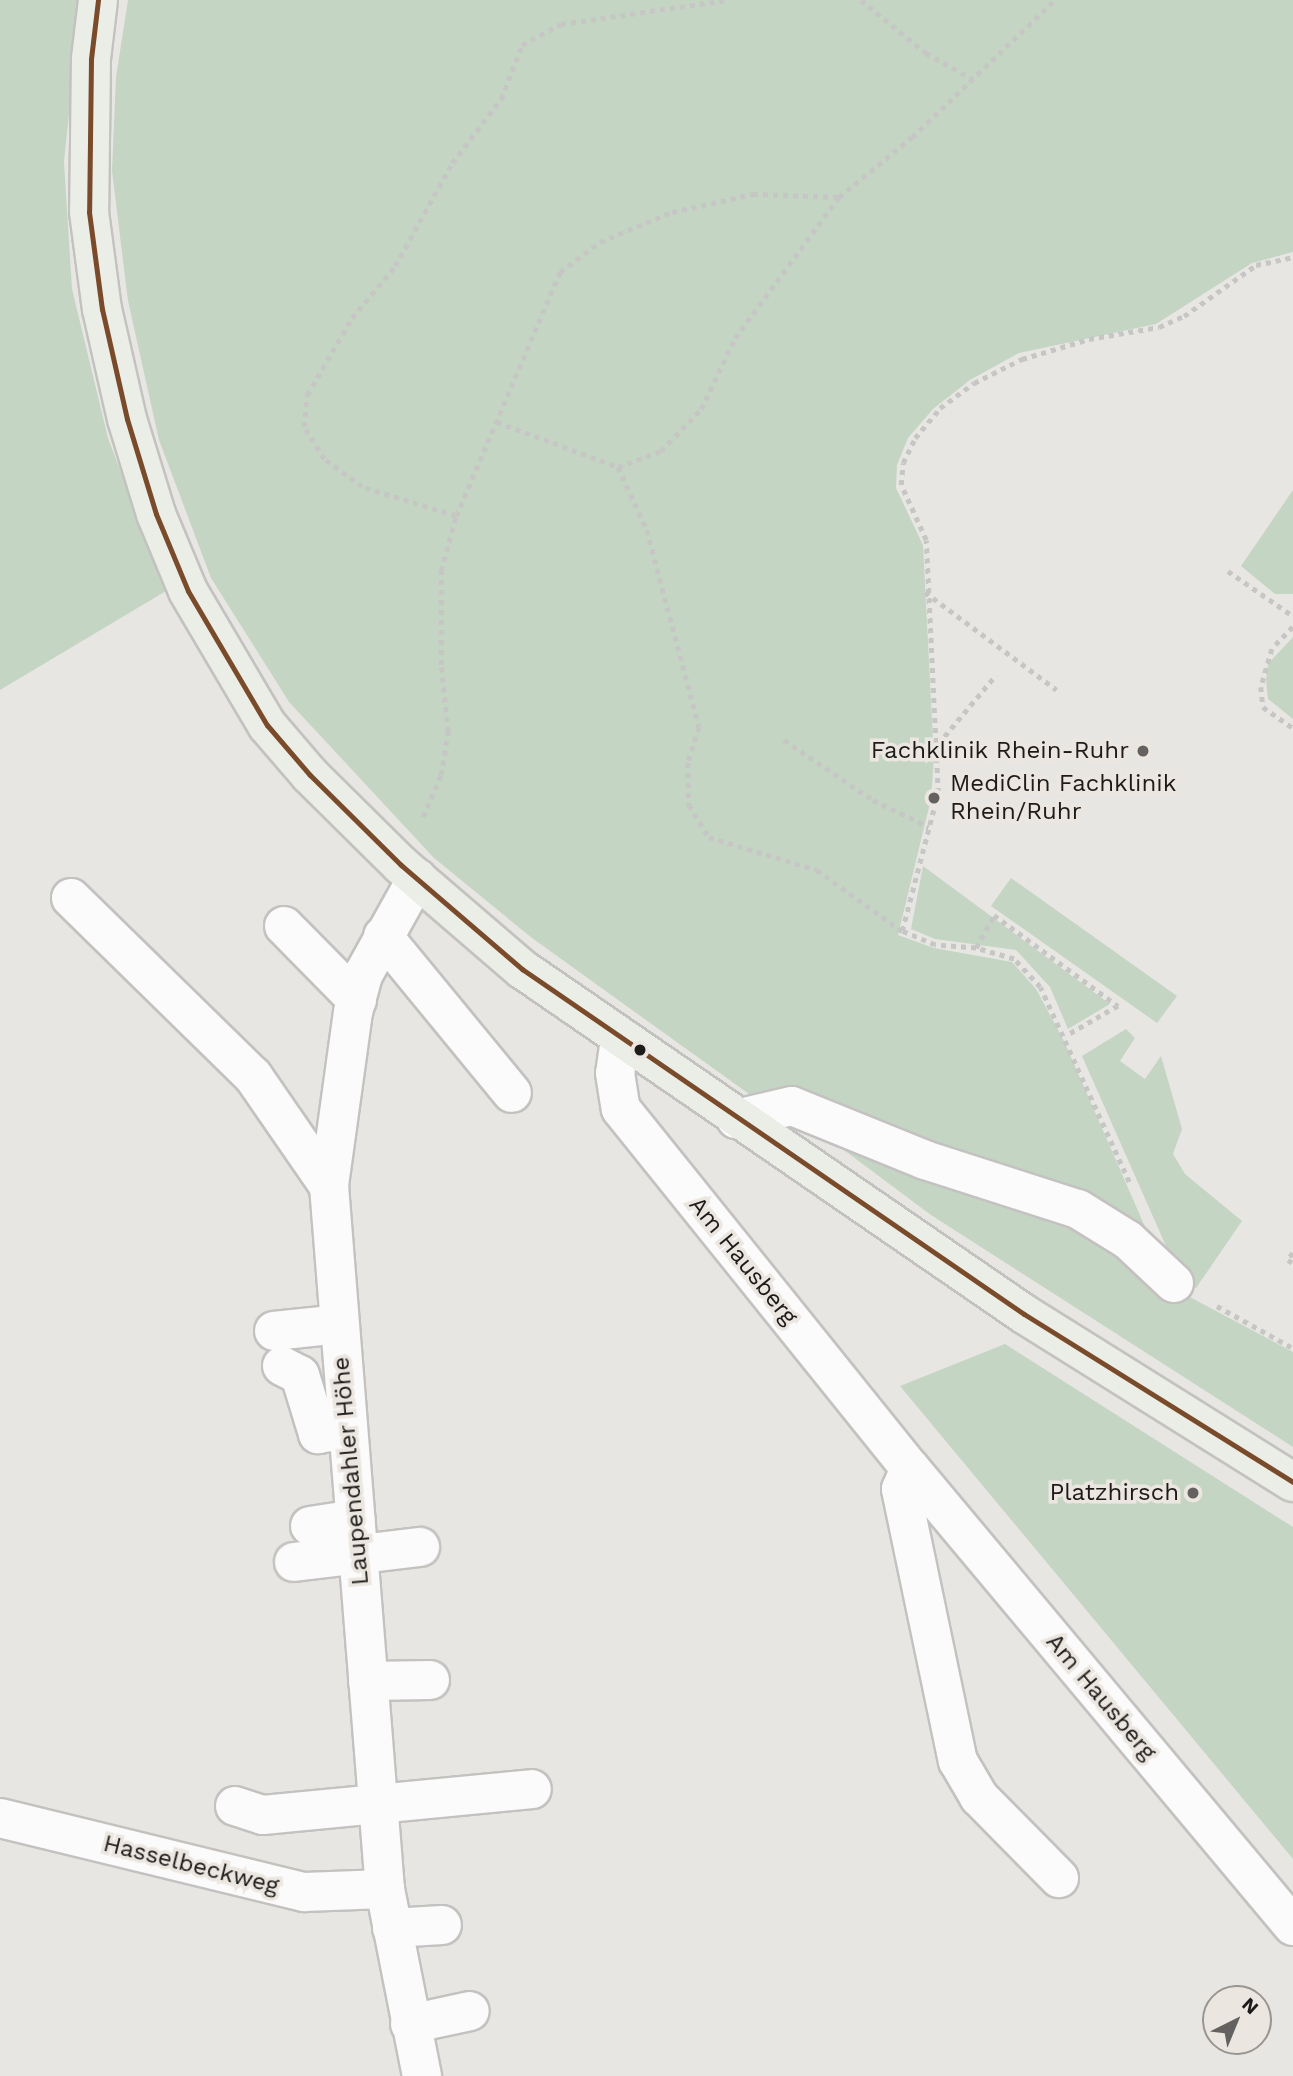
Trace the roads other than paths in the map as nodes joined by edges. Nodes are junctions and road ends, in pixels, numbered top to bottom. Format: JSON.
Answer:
{"nodes":[{"id":1,"x":97,"y":0,"type":"edge"},
{"id":2,"x":409,"y":872,"type":"junction"},
{"id":3,"x":71,"y":898,"type":"dead end"},
{"id":4,"x":284,"y":926,"type":"dead end"},
{"id":5,"x":383,"y":936,"type":"junction"},
{"id":6,"x":356,"y":1000,"type":"junction"},
{"id":7,"x":620,"y":1039,"type":"junction"},
{"id":8,"x":512,"y":1093,"type":"dead end"},
{"id":9,"x":736,"y":1119,"type":"junction"},
{"id":10,"x":329,"y":1186,"type":"junction"},
{"id":11,"x":1174,"y":1283,"type":"road end"},
{"id":12,"x":339,"y":1324,"type":"junction"},
{"id":13,"x":348,"y":1429,"type":"junction"},
{"id":14,"x":910,"y":1468,"type":"junction"},
{"id":15,"x":1293,"y":1482,"type":"edge"},
{"id":16,"x":310,"y":1526,"type":"dead end"},
{"id":17,"x":356,"y":1536,"type":"junction"},
{"id":18,"x":420,"y":1547,"type":"dead end"},
{"id":19,"x":294,"y":1562,"type":"dead end"},
{"id":20,"x":430,"y":1680,"type":"dead end"},
{"id":21,"x":368,"y":1681,"type":"junction"},
{"id":22,"x":532,"y":1789,"type":"dead end"},
{"id":23,"x":235,"y":1805,"type":"dead end"},
{"id":24,"x":378,"y":1806,"type":"junction"},
{"id":25,"x":0,"y":1818,"type":"edge"},
{"id":26,"x":1059,"y":1878,"type":"dead end"},
{"id":27,"x":385,"y":1889,"type":"junction"},
{"id":28,"x":442,"y":1926,"type":"dead end"},
{"id":29,"x":1293,"y":1926,"type":"edge"},
{"id":30,"x":391,"y":1928,"type":"junction"},
{"id":31,"x":470,"y":2011,"type":"dead end"},
{"id":32,"x":410,"y":2024,"type":"junction"},
{"id":33,"x":422,"y":2076,"type":"edge"}],
"edges":[{"from":1,"to":2,"type":"main road"},
{"from":2,"to":5,"type":"street","name":"Laupendahler Höhe"},
{"from":2,"to":7,"type":"main road"},
{"from":3,"to":10,"type":"street"},
{"from":4,"to":6,"type":"street"},
{"from":5,"to":6,"type":"street","name":"Laupendahler Höhe"},
{"from":5,"to":8,"type":"street"},
{"from":6,"to":10,"type":"street","name":"Laupendahler Höhe"},
{"from":7,"to":9,"type":"main road"},
{"from":7,"to":14,"type":"street","name":"Am Hausberg"},
{"from":9,"to":11,"type":"street"},
{"from":9,"to":15,"type":"main road"},
{"from":10,"to":12,"type":"street","name":"Laupendahler Höhe"},
{"from":12,"to":13,"type":"street","name":"Laupendahler Höhe"},
{"from":12,"to":13,"type":"street"},
{"from":13,"to":17,"type":"street","name":"Laupendahler Höhe"},
{"from":14,"to":26,"type":"street"},
{"from":14,"to":29,"type":"street","name":"Am Hausberg"},
{"from":16,"to":17,"type":"street"},
{"from":17,"to":18,"type":"street"},
{"from":17,"to":19,"type":"street"},
{"from":17,"to":21,"type":"street","name":"Laupendahler Höhe"},
{"from":20,"to":21,"type":"street"},
{"from":21,"to":24,"type":"street","name":"Laupendahler Höhe"},
{"from":22,"to":24,"type":"street"},
{"from":23,"to":24,"type":"street"},
{"from":24,"to":27,"type":"street","name":"Laupendahler Höhe"},
{"from":25,"to":27,"type":"street","name":"Hasselbeckweg"},
{"from":27,"to":30,"type":"street","name":"Laupendahler Höhe"},
{"from":28,"to":30,"type":"street"},
{"from":30,"to":32,"type":"street","name":"Laupendahler Höhe"},
{"from":31,"to":32,"type":"street"},
{"from":32,"to":33,"type":"street","name":"Laupendahler Höhe"}]}
